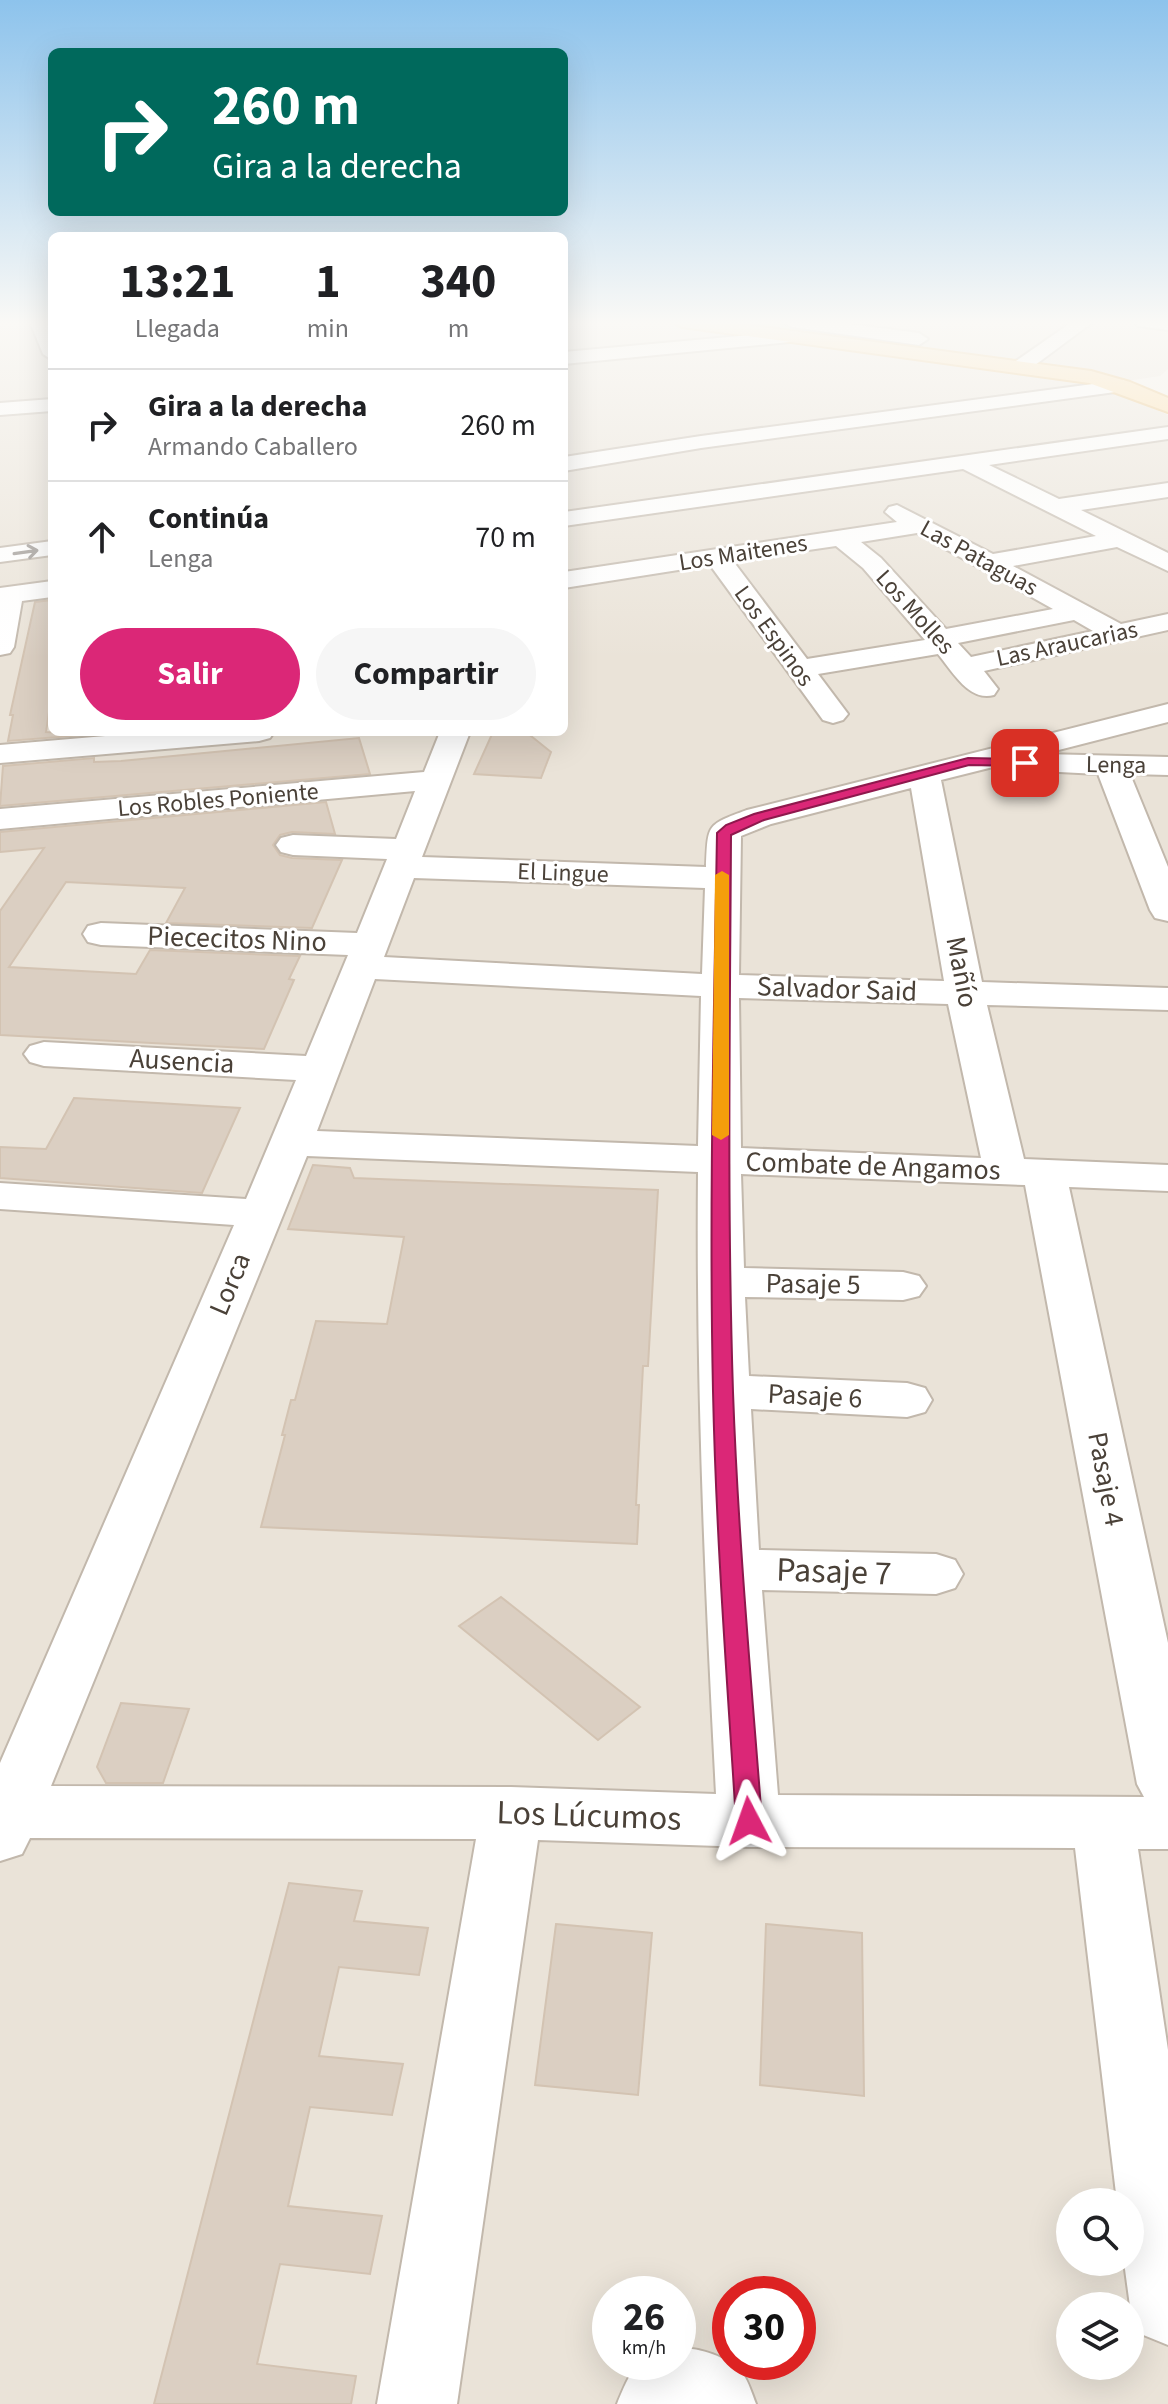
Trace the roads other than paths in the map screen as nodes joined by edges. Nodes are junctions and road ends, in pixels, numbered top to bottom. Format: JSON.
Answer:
{"nodes":[{"id":1,"x":767,"y":434,"type":"edge"},
{"id":2,"x":1160,"y":434,"type":"edge"},
{"id":3,"x":955,"y":441,"type":"dead end"},
{"id":4,"x":1113,"y":442,"type":"junction"},
{"id":5,"x":1150,"y":458,"type":"dead end"},
{"id":6,"x":993,"y":460,"type":"junction"},
{"id":7,"x":568,"y":463,"type":"edge"},
{"id":8,"x":968,"y":463,"type":"junction"},
{"id":9,"x":842,"y":482,"type":"junction"},
{"id":10,"x":1168,"y":490,"type":"edge"},
{"id":11,"x":1056,"y":507,"type":"junction"},
{"id":12,"x":568,"y":518,"type":"edge"},
{"id":13,"x":922,"y":525,"type":"junction"},
{"id":14,"x":842,"y":538,"type":"junction"},
{"id":15,"x":1131,"y":544,"type":"junction"},
{"id":16,"x":1168,"y":544,"type":"edge"},
{"id":17,"x":962,"y":548,"type":"junction"},
{"id":18,"x":48,"y":549,"type":"edge"},
{"id":19,"x":0,"y":555,"type":"edge"},
{"id":20,"x":717,"y":557,"type":"junction"},
{"id":21,"x":872,"y":563,"type":"junction"},
{"id":22,"x":987,"y":563,"type":"junction"},
{"id":23,"x":1168,"y":563,"type":"edge"},
{"id":24,"x":568,"y":579,"type":"edge"},
{"id":25,"x":48,"y":590,"type":"edge"},
{"id":26,"x":5,"y":595,"type":"edge"},
{"id":27,"x":1077,"y":612,"type":"junction"},
{"id":28,"x":1168,"y":622,"type":"edge"},
{"id":29,"x":1117,"y":633,"type":"junction"},
{"id":30,"x":941,"y":642,"type":"junction"},
{"id":31,"x":0,"y":647,"type":"edge"},
{"id":32,"x":965,"y":667,"type":"junction"},
{"id":33,"x":798,"y":669,"type":"junction"},
{"id":34,"x":984,"y":689,"type":"dead end"},
{"id":35,"x":1168,"y":713,"type":"edge"},
{"id":36,"x":833,"y":714,"type":"dead end"},
{"id":37,"x":162,"y":736,"type":"edge"},
{"id":38,"x":453,"y":736,"type":"edge"},
{"id":39,"x":138,"y":737,"type":"edge"},
{"id":40,"x":0,"y":754,"type":"edge"},
{"id":41,"x":968,"y":761,"type":"junction"},
{"id":42,"x":1110,"y":764,"type":"junction"},
{"id":43,"x":1168,"y":766,"type":"edge"},
{"id":44,"x":924,"y":773,"type":"junction"},
{"id":45,"x":436,"y":780,"type":"junction"},
{"id":46,"x":0,"y":819,"type":"edge"},
{"id":47,"x":293,"y":845,"type":"dead end"},
{"id":48,"x":407,"y":859,"type":"junction"},
{"id":49,"x":722,"y":878,"type":"junction"},
{"id":50,"x":1168,"y":910,"type":"edge"},
{"id":51,"x":101,"y":934,"type":"dead end"},
{"id":52,"x":367,"y":956,"type":"junction"},
{"id":53,"x":721,"y":986,"type":"junction"},
{"id":54,"x":965,"y":993,"type":"junction"},
{"id":55,"x":1168,"y":999,"type":"edge"},
{"id":56,"x":44,"y":1054,"type":"dead end"},
{"id":57,"x":320,"y":1069,"type":"junction"},
{"id":58,"x":291,"y":1143,"type":"junction"},
{"id":59,"x":720,"y":1160,"type":"junction"},
{"id":60,"x":1025,"y":1172,"type":"junction"},
{"id":61,"x":1168,"y":1178,"type":"edge"},
{"id":62,"x":1,"y":1198,"type":"edge"},
{"id":63,"x":259,"y":1213,"type":"junction"},
{"id":64,"x":722,"y":1282,"type":"junction"},
{"id":65,"x":903,"y":1286,"type":"dead end"},
{"id":66,"x":723,"y":1391,"type":"junction"},
{"id":67,"x":907,"y":1400,"type":"dead end"},
{"id":68,"x":731,"y":1569,"type":"junction"},
{"id":69,"x":936,"y":1574,"type":"dead end"},
{"id":70,"x":1168,"y":1784,"type":"edge"},
{"id":71,"x":511,"y":1813,"type":"junction"},
{"id":72,"x":3,"y":1820,"type":"edge"},
{"id":73,"x":749,"y":1821,"type":"junction"},
{"id":74,"x":1135,"y":1823,"type":"edge"},
{"id":75,"x":1168,"y":2307,"type":"edge"},
{"id":76,"x":417,"y":2404,"type":"edge"},
{"id":77,"x":657,"y":2404,"type":"edge"},
{"id":78,"x":716,"y":2404,"type":"edge"}],
"edges":[{"from":1,"to":7,"type":"street"},
{"from":2,"to":4,"type":"street"},
{"from":3,"to":6,"type":"street"},
{"from":4,"to":5,"type":"street"},
{"from":4,"to":6,"type":"street"},
{"from":6,"to":8,"type":"street"},
{"from":8,"to":9,"type":"street"},
{"from":8,"to":11,"type":"street"},
{"from":9,"to":12,"type":"street"},
{"from":9,"to":13,"type":"street","name":"Las Pataguas"},
{"from":10,"to":11,"type":"street"},
{"from":11,"to":15,"type":"street"},
{"from":13,"to":14,"type":"street","name":"Los Maitenes"},
{"from":13,"to":17,"type":"street","name":"Las Pataguas"},
{"from":14,"to":20,"type":"street","name":"Los Maitenes"},
{"from":14,"to":21,"type":"street","name":"Los Molles"},
{"from":15,"to":16,"type":"street"},
{"from":15,"to":22,"type":"street"},
{"from":15,"to":23,"type":"street"},
{"from":17,"to":21,"type":"street"},
{"from":17,"to":22,"type":"street","name":"Las Pataguas"},
{"from":19,"to":18,"type":"street","one_way":true},
{"from":20,"to":24,"type":"street","name":"Los Maitenes"},
{"from":20,"to":33,"type":"street","name":"Los Espinos"},
{"from":21,"to":30,"type":"street","name":"Los Molles"},
{"from":22,"to":27,"type":"street","name":"Las Pataguas"},
{"from":25,"to":26,"type":"street"},
{"from":26,"to":31,"type":"street"},
{"from":27,"to":29,"type":"street","name":"Las Pataguas"},
{"from":27,"to":30,"type":"street","name":"Las Araucarias"},
{"from":28,"to":29,"type":"street","name":"Las Araucarias"},
{"from":29,"to":32,"type":"street","name":"Las Araucarias"},
{"from":30,"to":32,"type":"street","name":"Los Molles"},
{"from":30,"to":33,"type":"street","name":"Las Araucarias"},
{"from":32,"to":34,"type":"street","name":"Los Molles"},
{"from":33,"to":36,"type":"street","name":"Los Espinos"},
{"from":35,"to":41,"type":"street"},
{"from":37,"to":39,"type":"street"},
{"from":38,"to":45,"type":"street","name":"Lorca"},
{"from":39,"to":40,"type":"street"},
{"from":41,"to":42,"type":"street","name":"Lenga"},
{"from":41,"to":44,"type":"street"},
{"from":42,"to":43,"type":"street","name":"Lenga"},
{"from":42,"to":50,"type":"street"},
{"from":44,"to":49,"type":"street"},
{"from":44,"to":54,"type":"street","name":"Mañío"},
{"from":45,"to":46,"type":"street","name":"Los Robles Poniente"},
{"from":45,"to":48,"type":"street","name":"Lorca"},
{"from":47,"to":48,"type":"street","name":"El Lingue"},
{"from":48,"to":49,"type":"street","name":"El Lingue"},
{"from":48,"to":52,"type":"street","name":"Lorca"},
{"from":49,"to":53,"type":"street"},
{"from":51,"to":52,"type":"street","name":"Piececitos Nino"},
{"from":52,"to":53,"type":"street","name":"Salvador Said"},
{"from":52,"to":57,"type":"street","name":"Lorca"},
{"from":53,"to":54,"type":"street","name":"Salvador Said"},
{"from":53,"to":59,"type":"street"},
{"from":54,"to":55,"type":"street","name":"Salvador Said"},
{"from":54,"to":60,"type":"street","name":"Mañío"},
{"from":56,"to":57,"type":"street","name":"Ausencia"},
{"from":57,"to":58,"type":"street","name":"Lorca"},
{"from":58,"to":59,"type":"street","name":"Combate de Angamos"},
{"from":58,"to":63,"type":"street","name":"Lorca"},
{"from":59,"to":60,"type":"street","name":"Combate de Angamos"},
{"from":59,"to":64,"type":"street"},
{"from":60,"to":61,"type":"street","name":"Combate de Angamos"},
{"from":60,"to":70,"type":"street","name":"Pasaje 4"},
{"from":62,"to":63,"type":"street"},
{"from":63,"to":72,"type":"street","name":"Lorca"},
{"from":64,"to":65,"type":"street","name":"Pasaje 5"},
{"from":64,"to":66,"type":"street"},
{"from":66,"to":67,"type":"street","name":"Pasaje 6"},
{"from":66,"to":68,"type":"street"},
{"from":68,"to":69,"type":"street","name":"Pasaje 7"},
{"from":68,"to":73,"type":"street"},
{"from":71,"to":72,"type":"street","name":"Los Lúcumos"},
{"from":71,"to":73,"type":"street","name":"Los Lúcumos"},
{"from":71,"to":76,"type":"street"},
{"from":73,"to":74,"type":"street","name":"Los Lúcumos"},
{"from":74,"to":75,"type":"street"},
{"from":77,"to":78,"type":"street"}]}
